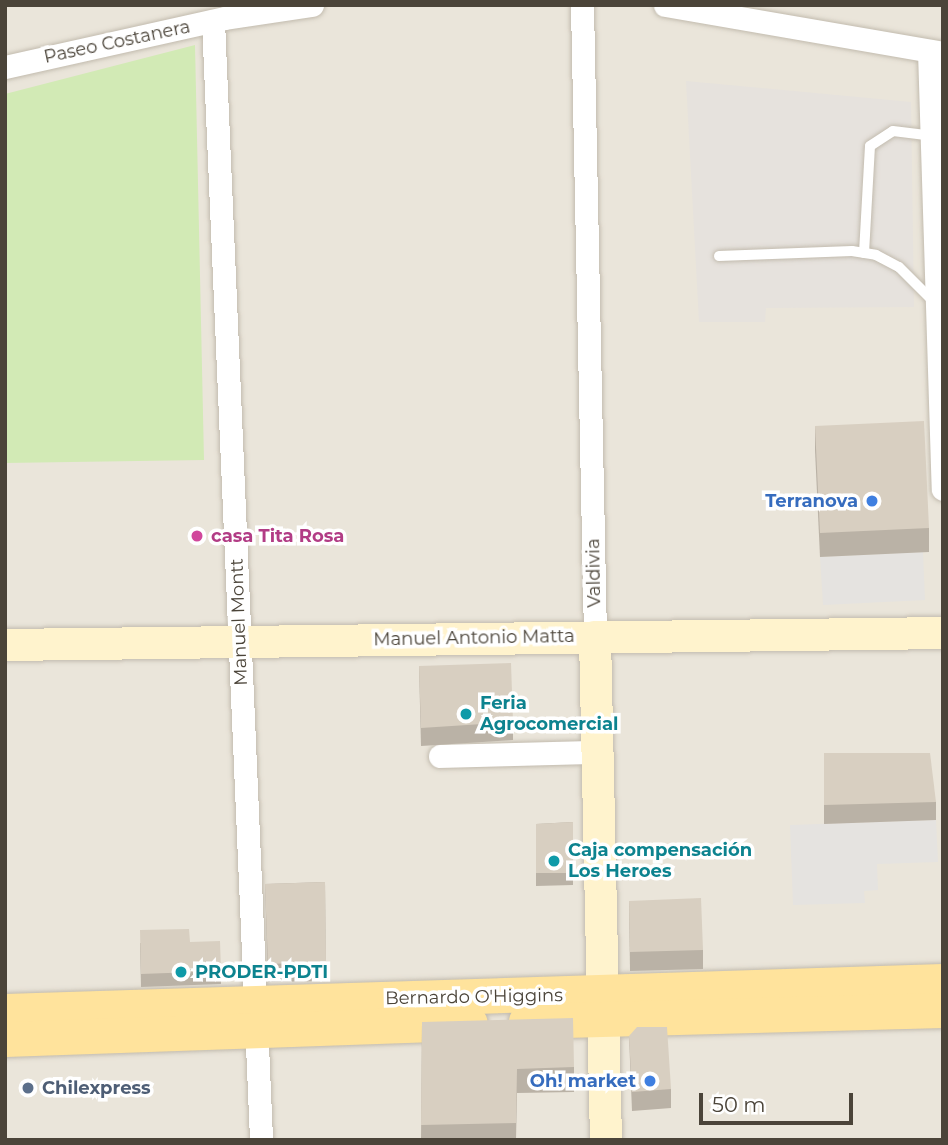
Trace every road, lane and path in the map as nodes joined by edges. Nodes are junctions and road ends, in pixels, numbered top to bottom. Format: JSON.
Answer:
{"nodes":[{"id":1,"x":312,"y":5,"type":"edge"},
{"id":2,"x":582,"y":5,"type":"edge"},
{"id":3,"x":665,"y":5,"type":"edge"},
{"id":4,"x":213,"y":21,"type":"junction"},
{"id":5,"x":936,"y":52,"type":"edge"},
{"id":6,"x":5,"y":67,"type":"edge"},
{"id":7,"x":932,"y":135,"type":"junction"},
{"id":8,"x":864,"y":253,"type":"junction"},
{"id":9,"x":719,"y":256,"type":"dead end"},
{"id":10,"x":937,"y":306,"type":"junction"},
{"id":11,"x":943,"y":489,"type":"edge"},
{"id":12,"x":943,"y":633,"type":"edge"},
{"id":13,"x":595,"y":637,"type":"junction"},
{"id":14,"x":239,"y":640,"type":"junction"},
{"id":15,"x":5,"y":645,"type":"edge"},
{"id":16,"x":597,"y":752,"type":"junction"},
{"id":17,"x":440,"y":756,"type":"dead end"},
{"id":18,"x":943,"y":981,"type":"edge"},
{"id":19,"x":603,"y":1006,"type":"junction"},
{"id":20,"x":943,"y":1010,"type":"edge"},
{"id":21,"x":5,"y":1011,"type":"edge"},
{"id":22,"x":255,"y":1016,"type":"junction"},
{"id":23,"x":5,"y":1039,"type":"edge"},
{"id":24,"x":261,"y":1140,"type":"edge"},
{"id":25,"x":606,"y":1140,"type":"edge"}],
"edges":[{"from":1,"to":4,"type":"street","name":"Paseo Costanera"},
{"from":2,"to":13,"type":"street","name":"Valdivia"},
{"from":3,"to":5,"type":"street"},
{"from":4,"to":6,"type":"street","name":"Paseo Costanera"},
{"from":4,"to":14,"type":"street","name":"Manuel Montt"},
{"from":5,"to":7,"type":"street"},
{"from":7,"to":8,"type":"lane"},
{"from":7,"to":10,"type":"street"},
{"from":8,"to":9,"type":"lane"},
{"from":8,"to":10,"type":"lane"},
{"from":10,"to":11,"type":"street"},
{"from":12,"to":13,"type":"street","name":"Manuel Antonio Matta"},
{"from":13,"to":14,"type":"street","name":"Manuel Antonio Matta"},
{"from":13,"to":16,"type":"street","name":"Valdivia"},
{"from":14,"to":15,"type":"street","name":"Manuel Antonio Matta"},
{"from":14,"to":22,"type":"street","name":"Manuel Montt"},
{"from":16,"to":17,"type":"street"},
{"from":16,"to":19,"type":"street","name":"Valdivia"},
{"from":18,"to":19,"type":"main road","name":"Bernardo O'Higgins"},
{"from":19,"to":20,"type":"main road","name":"Bernardo O'Higgins"},
{"from":19,"to":22,"type":"main road","name":"Bernardo O'Higgins"},
{"from":19,"to":25,"type":"street","name":"Valdivia"},
{"from":21,"to":22,"type":"main road","name":"Bernardo O'Higgins"},
{"from":22,"to":23,"type":"main road","name":"Bernardo O'Higgins"},
{"from":22,"to":24,"type":"street","name":"Manuel Montt"}]}
